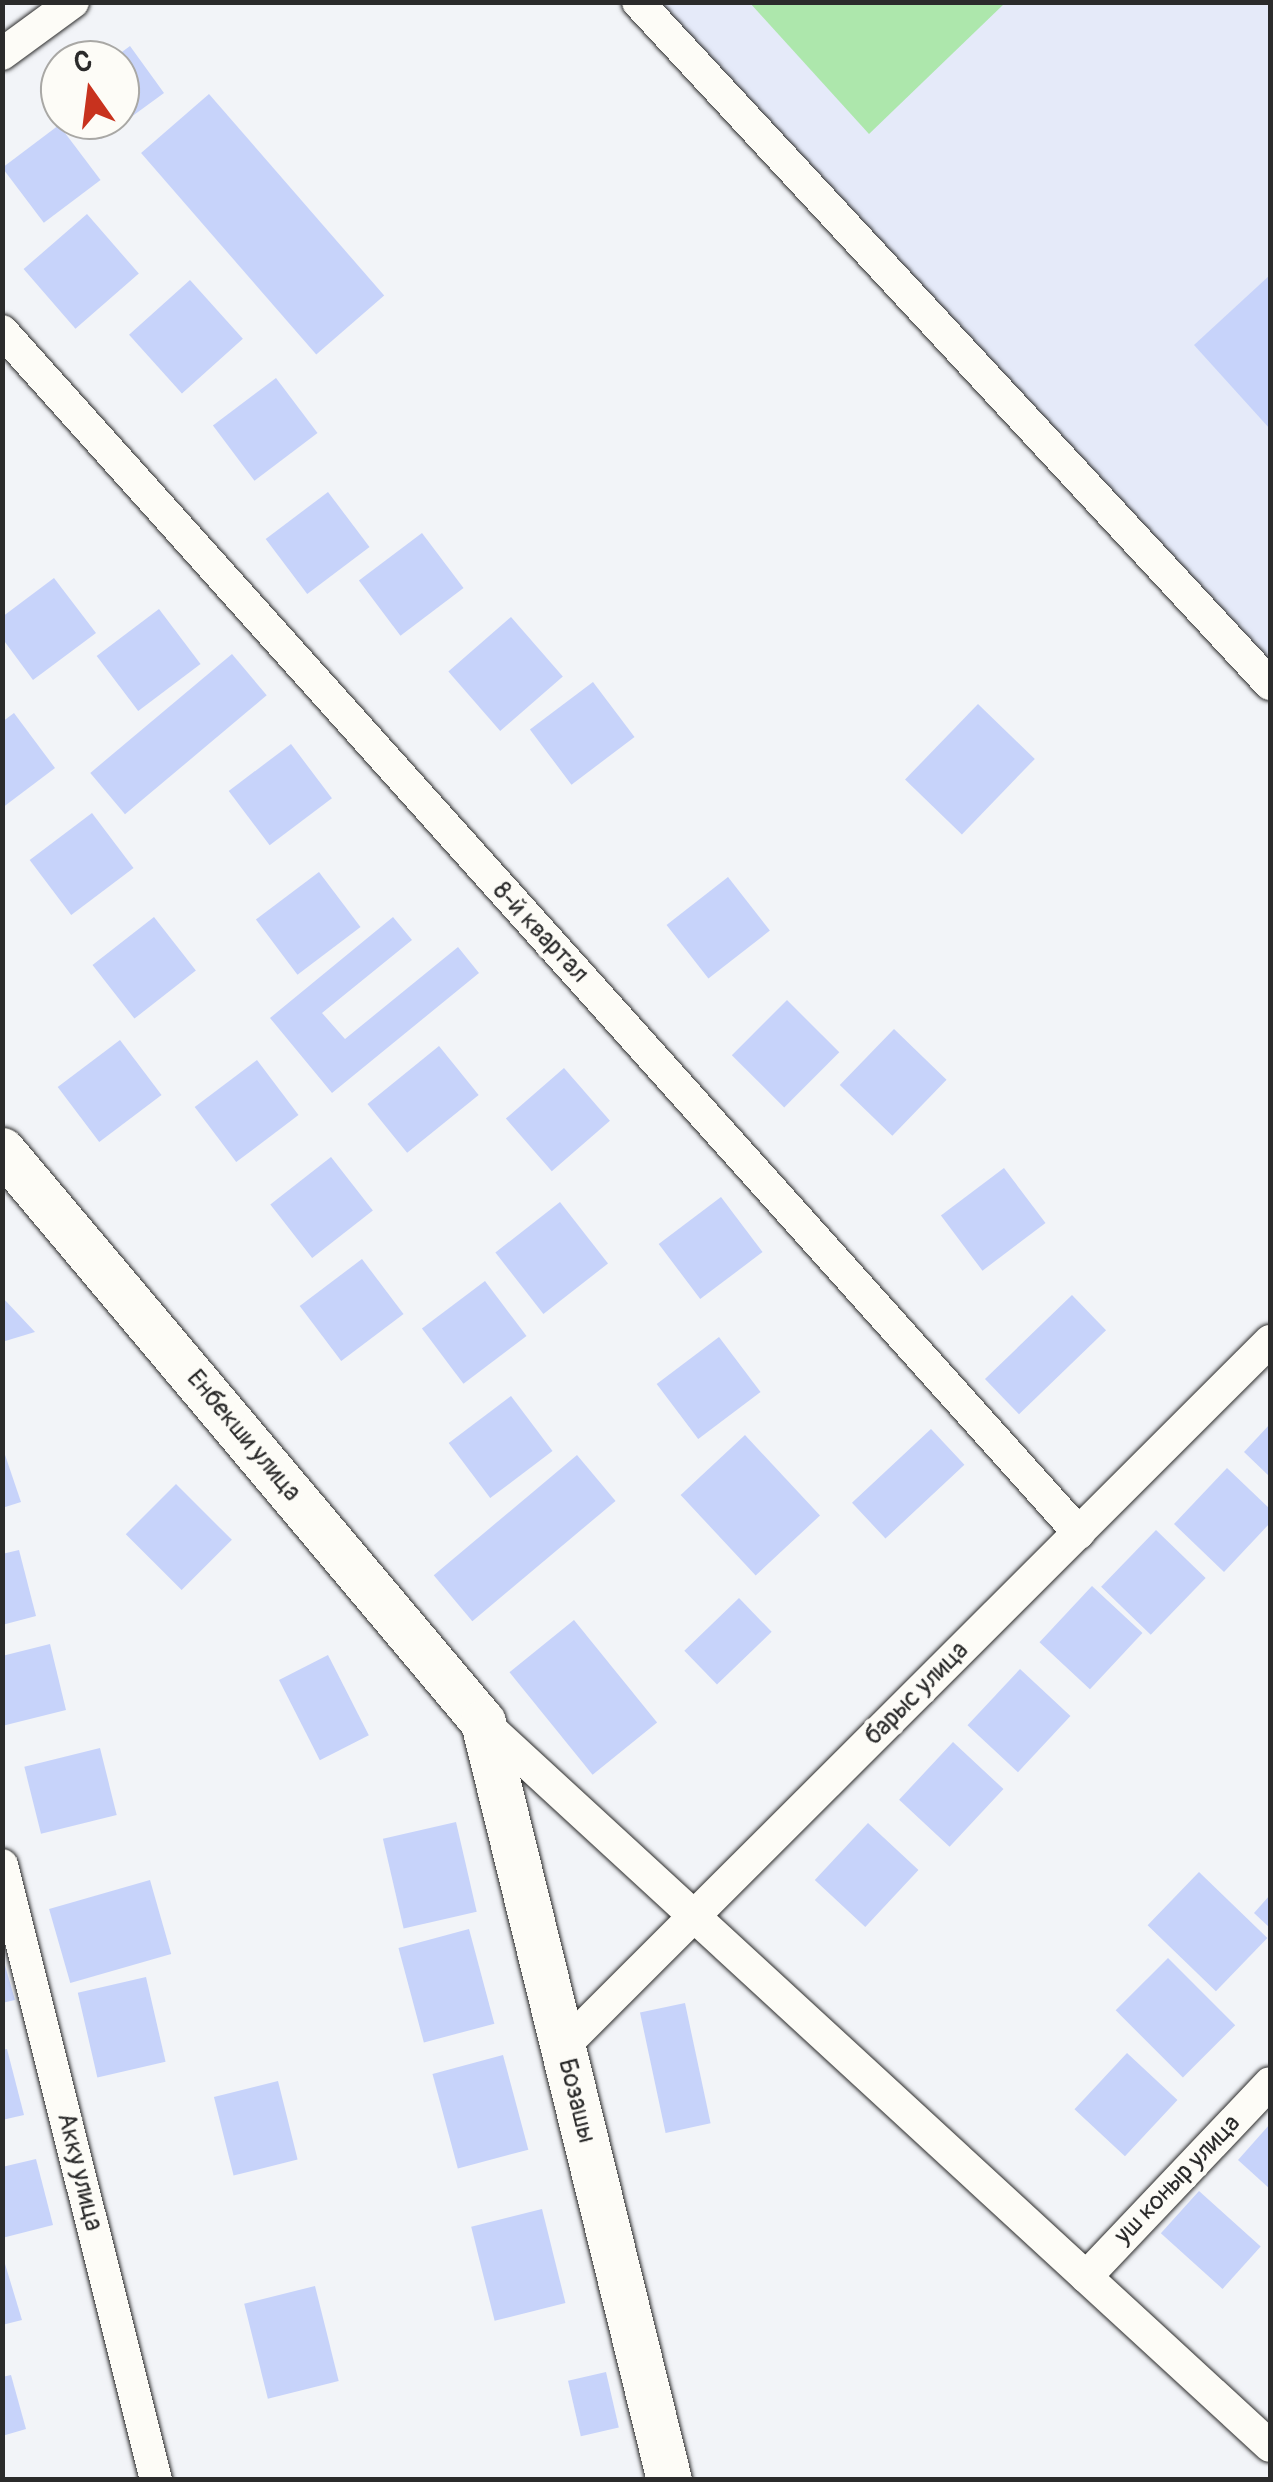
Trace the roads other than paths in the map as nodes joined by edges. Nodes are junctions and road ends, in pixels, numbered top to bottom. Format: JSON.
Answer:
{"nodes":[{"id":1,"x":73,"y":2,"type":"edge"},
{"id":2,"x":638,"y":2,"type":"edge"},
{"id":3,"x":2,"y":54,"type":"edge"},
{"id":4,"x":2,"y":331,"type":"edge"},
{"id":5,"x":1270,"y":684,"type":"edge"},
{"id":6,"x":2,"y":1150,"type":"edge"},
{"id":7,"x":1270,"y":1341,"type":"edge"},
{"id":8,"x":1079,"y":1532,"type":"junction"},
{"id":9,"x":483,"y":1722,"type":"junction"},
{"id":10,"x":2,"y":1864,"type":"edge"},
{"id":11,"x":694,"y":1916,"type":"junction"},
{"id":12,"x":563,"y":2046,"type":"junction"},
{"id":13,"x":1270,"y":2083,"type":"edge"},
{"id":14,"x":1086,"y":2277,"type":"junction"},
{"id":15,"x":1270,"y":2446,"type":"edge"},
{"id":16,"x":156,"y":2480,"type":"edge"},
{"id":17,"x":669,"y":2480,"type":"edge"}],
"edges":[{"from":1,"to":3,"type":"street"},
{"from":2,"to":5,"type":"street"},
{"from":4,"to":8,"type":"street","name":"8-й квартал"},
{"from":6,"to":9,"type":"street","name":"Енбекши улица"},
{"from":7,"to":8,"type":"street","name":"барыс улица"},
{"from":8,"to":11,"type":"street","name":"барыс улица"},
{"from":9,"to":11,"type":"street"},
{"from":9,"to":12,"type":"street","name":"Бозашы"},
{"from":10,"to":16,"type":"street","name":"Акку улица"},
{"from":11,"to":12,"type":"street","name":"барыс улица"},
{"from":11,"to":14,"type":"street"},
{"from":12,"to":17,"type":"street","name":"Бозашы"},
{"from":13,"to":14,"type":"street","name":"уш коныр улица"},
{"from":14,"to":15,"type":"street"}]}
